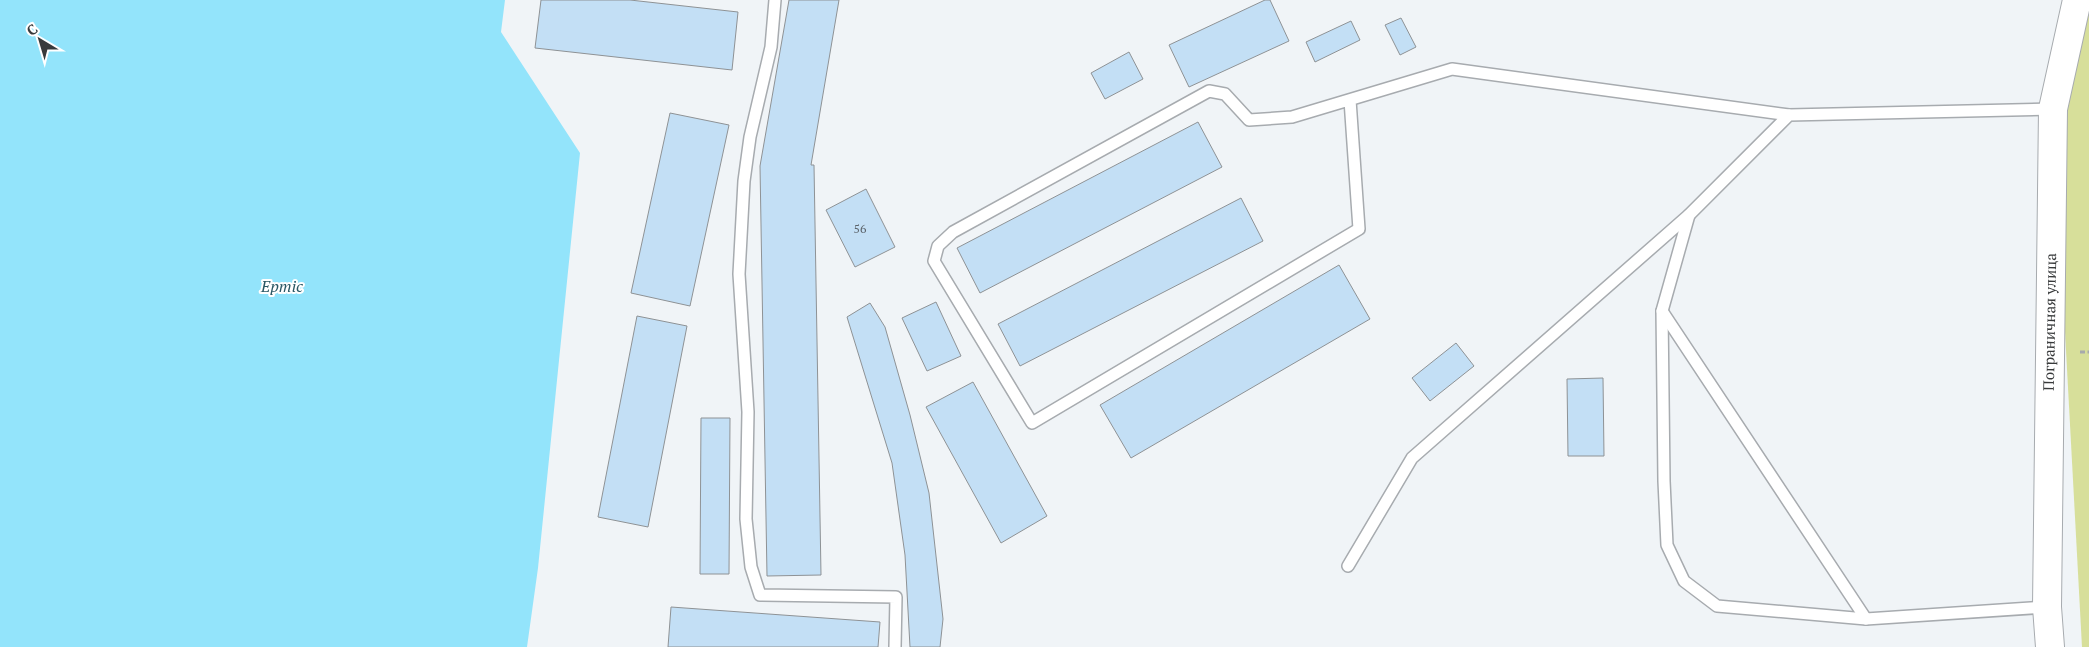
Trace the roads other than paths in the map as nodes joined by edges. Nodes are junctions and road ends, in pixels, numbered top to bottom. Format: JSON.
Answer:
{"nodes":[{"id":1,"x":775,"y":0,"type":"edge"},
{"id":2,"x":2078,"y":0,"type":"edge"},
{"id":3,"x":1350,"y":100,"type":"junction"},
{"id":4,"x":2053,"y":109,"type":"junction"},
{"id":5,"x":1789,"y":115,"type":"junction"},
{"id":6,"x":1689,"y":215,"type":"junction"},
{"id":7,"x":1662,"y":310,"type":"junction"},
{"id":8,"x":1348,"y":566,"type":"dead end"},
{"id":9,"x":2047,"y":608,"type":"junction"},
{"id":10,"x":1866,"y":619,"type":"junction"},
{"id":11,"x":895,"y":647,"type":"edge"},
{"id":12,"x":2050,"y":647,"type":"edge"}],
"edges":[{"from":1,"to":11,"type":"lane"},
{"from":2,"to":4,"type":"highway","name":"Пограничная улица"},
{"from":3,"to":3,"type":"lane"},
{"from":3,"to":5,"type":"lane"},
{"from":4,"to":5,"type":"lane"},
{"from":4,"to":9,"type":"highway","name":"Пограничная улица"},
{"from":5,"to":6,"type":"lane"},
{"from":6,"to":7,"type":"lane"},
{"from":6,"to":8,"type":"lane"},
{"from":7,"to":10,"type":"lane"},
{"from":7,"to":10,"type":"lane"},
{"from":9,"to":10,"type":"lane"},
{"from":9,"to":12,"type":"highway","name":"Пограничная улица"}]}
